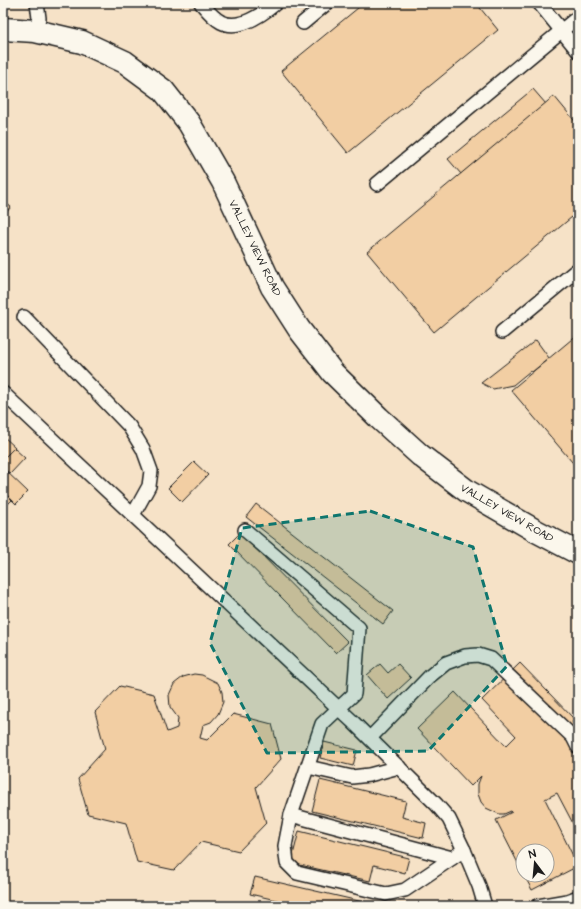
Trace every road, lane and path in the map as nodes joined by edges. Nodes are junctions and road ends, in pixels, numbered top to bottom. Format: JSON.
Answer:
{"nodes":[{"id":1,"x":37,"y":3,"type":"edge"},
{"id":2,"x":201,"y":3,"type":"edge"},
{"id":3,"x":276,"y":3,"type":"edge"},
{"id":4,"x":327,"y":3,"type":"edge"},
{"id":5,"x":539,"y":3,"type":"edge"},
{"id":6,"x":578,"y":16,"type":"edge"},
{"id":7,"x":304,"y":23,"type":"dead end"},
{"id":8,"x":3,"y":29,"type":"edge"},
{"id":9,"x":35,"y":31,"type":"junction"},
{"id":10,"x":562,"y":31,"type":"junction"},
{"id":11,"x":578,"y":51,"type":"edge"},
{"id":12,"x":377,"y":184,"type":"dead end"},
{"id":13,"x":578,"y":269,"type":"edge"},
{"id":14,"x":24,"y":317,"type":"dead end"},
{"id":15,"x":502,"y":332,"type":"dead end"},
{"id":16,"x":3,"y":393,"type":"edge"},
{"id":17,"x":134,"y":515,"type":"junction"},
{"id":18,"x":245,"y":530,"type":"dead end"},
{"id":19,"x":578,"y":553,"type":"edge"},
{"id":20,"x":338,"y":709,"type":"junction"},
{"id":21,"x":370,"y":738,"type":"junction"},
{"id":22,"x":578,"y":747,"type":"edge"},
{"id":23,"x":308,"y":767,"type":"junction"},
{"id":24,"x":399,"y":767,"type":"junction"},
{"id":25,"x":291,"y":815,"type":"junction"},
{"id":26,"x":464,"y":850,"type":"junction"},
{"id":27,"x":452,"y":858,"type":"junction"},
{"id":28,"x":578,"y":896,"type":"edge"},
{"id":29,"x":485,"y":906,"type":"edge"},
{"id":30,"x":538,"y":906,"type":"edge"}],
"edges":[{"from":1,"to":9,"type":"lane"},
{"from":2,"to":3,"type":"lane"},
{"from":4,"to":7,"type":"lane"},
{"from":5,"to":10,"type":"lane"},
{"from":6,"to":10,"type":"lane"},
{"from":8,"to":9,"type":"street","name":"VALLEY VIEW ROAD"},
{"from":9,"to":19,"type":"street","name":"VALLEY VIEW ROAD"},
{"from":10,"to":11,"type":"lane"},
{"from":10,"to":12,"type":"lane"},
{"from":13,"to":15,"type":"lane"},
{"from":14,"to":17,"type":"lane"},
{"from":16,"to":17,"type":"lane"},
{"from":17,"to":20,"type":"lane"},
{"from":18,"to":20,"type":"lane"},
{"from":20,"to":21,"type":"lane"},
{"from":20,"to":23,"type":"lane"},
{"from":21,"to":22,"type":"lane"},
{"from":21,"to":24,"type":"lane"},
{"from":23,"to":24,"type":"lane"},
{"from":23,"to":25,"type":"lane"},
{"from":24,"to":26,"type":"lane"},
{"from":25,"to":27,"type":"lane"},
{"from":25,"to":27,"type":"lane"},
{"from":26,"to":27,"type":"lane"},
{"from":26,"to":29,"type":"lane"},
{"from":28,"to":30,"type":"lane"}]}
